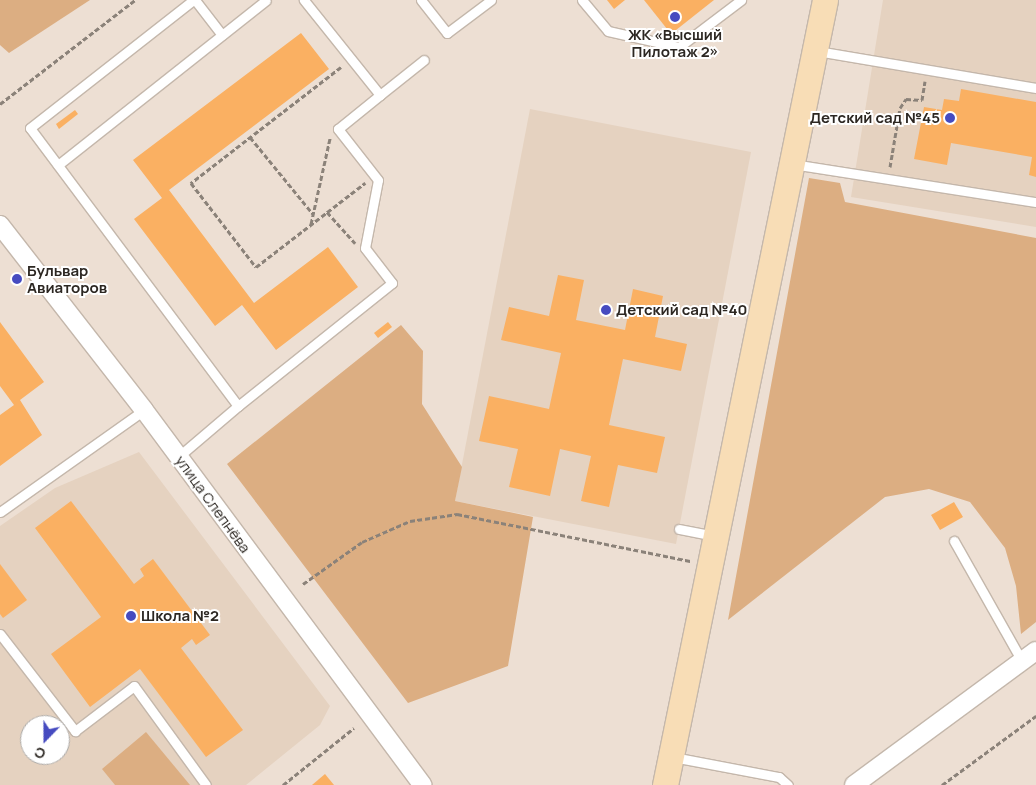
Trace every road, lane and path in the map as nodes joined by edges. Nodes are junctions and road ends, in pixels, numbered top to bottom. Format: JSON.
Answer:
{"nodes":[{"id":1,"x":135,"y":0,"type":"edge"},
{"id":2,"x":194,"y":0,"type":"edge"},
{"id":3,"x":266,"y":0,"type":"edge"},
{"id":4,"x":304,"y":0,"type":"edge"},
{"id":5,"x":421,"y":0,"type":"edge"},
{"id":6,"x":491,"y":0,"type":"edge"},
{"id":7,"x":582,"y":0,"type":"edge"},
{"id":8,"x":741,"y":0,"type":"edge"},
{"id":9,"x":825,"y":0,"type":"edge"},
{"id":10,"x":222,"y":35,"type":"junction"},
{"id":11,"x":815,"y":50,"type":"junction"},
{"id":12,"x":351,"y":58,"type":"junction"},
{"id":13,"x":424,"y":60,"type":"dead end"},
{"id":14,"x":927,"y":70,"type":"junction"},
{"id":15,"x":1036,"y":88,"type":"edge"},
{"id":16,"x":380,"y":95,"type":"junction"},
{"id":17,"x":0,"y":104,"type":"edge"},
{"id":18,"x":338,"y":129,"type":"junction"},
{"id":19,"x":250,"y":137,"type":"junction"},
{"id":20,"x":792,"y":164,"type":"junction"},
{"id":21,"x":58,"y":165,"type":"junction"},
{"id":22,"x":374,"y":175,"type":"junction"},
{"id":23,"x":888,"y":180,"type":"junction"},
{"id":24,"x":1036,"y":202,"type":"edge"},
{"id":25,"x":327,"y":212,"type":"junction"},
{"id":26,"x":313,"y":215,"type":"junction"},
{"id":27,"x":311,"y":224,"type":"junction"},
{"id":28,"x":0,"y":225,"type":"edge"},
{"id":29,"x":366,"y":248,"type":"junction"},
{"id":30,"x":238,"y":406,"type":"junction"},
{"id":31,"x":144,"y":410,"type":"junction"},
{"id":32,"x":178,"y":457,"type":"junction"},
{"id":33,"x":0,"y":512,"type":"edge"},
{"id":34,"x":679,"y":529,"type":"dead end"},
{"id":35,"x":717,"y":537,"type":"junction"},
{"id":36,"x":954,"y":541,"type":"dead end"},
{"id":37,"x":692,"y":561,"type":"dead end"},
{"id":38,"x":302,"y":584,"type":"dead end"},
{"id":39,"x":0,"y":634,"type":"edge"},
{"id":40,"x":1036,"y":651,"type":"edge"},
{"id":41,"x":1022,"y":661,"type":"junction"},
{"id":42,"x":1036,"y":716,"type":"edge"},
{"id":43,"x":354,"y":728,"type":"dead end"},
{"id":44,"x":672,"y":757,"type":"junction"},
{"id":45,"x":206,"y":785,"type":"edge"},
{"id":46,"x":283,"y":785,"type":"edge"},
{"id":47,"x":422,"y":785,"type":"edge"},
{"id":48,"x":665,"y":785,"type":"edge"},
{"id":49,"x":788,"y":785,"type":"edge"},
{"id":50,"x":854,"y":785,"type":"edge"},
{"id":51,"x":942,"y":785,"type":"edge"}],
"edges":[{"from":1,"to":17,"type":"path"},
{"from":2,"to":10,"type":"lane"},
{"from":2,"to":21,"type":"lane"},
{"from":3,"to":10,"type":"lane"},
{"from":4,"to":12,"type":"lane"},
{"from":5,"to":6,"type":"lane"},
{"from":7,"to":8,"type":"lane"},
{"from":9,"to":11,"type":"street"},
{"from":10,"to":21,"type":"lane"},
{"from":11,"to":14,"type":"lane"},
{"from":11,"to":20,"type":"street"},
{"from":12,"to":16,"type":"lane"},
{"from":12,"to":19,"type":"path"},
{"from":13,"to":16,"type":"lane"},
{"from":14,"to":15,"type":"lane"},
{"from":14,"to":23,"type":"path"},
{"from":16,"to":18,"type":"lane"},
{"from":18,"to":22,"type":"lane"},
{"from":18,"to":26,"type":"path"},
{"from":19,"to":26,"type":"path"},
{"from":19,"to":27,"type":"path"},
{"from":20,"to":23,"type":"lane"},
{"from":20,"to":35,"type":"street"},
{"from":21,"to":30,"type":"lane"},
{"from":22,"to":25,"type":"path"},
{"from":22,"to":29,"type":"lane"},
{"from":23,"to":24,"type":"lane"},
{"from":25,"to":27,"type":"path"},
{"from":25,"to":29,"type":"path"},
{"from":26,"to":27,"type":"path"},
{"from":28,"to":31,"type":"street","name":"улица Слепнёва"},
{"from":29,"to":30,"type":"lane"},
{"from":30,"to":32,"type":"lane"},
{"from":31,"to":32,"type":"street","name":"улица Слепнёва"},
{"from":31,"to":33,"type":"lane"},
{"from":32,"to":47,"type":"street","name":"улица Слепнёва"},
{"from":34,"to":35,"type":"lane"},
{"from":35,"to":44,"type":"street"},
{"from":36,"to":41,"type":"lane"},
{"from":37,"to":38,"type":"path"},
{"from":39,"to":45,"type":"lane"},
{"from":40,"to":41,"type":"street"},
{"from":41,"to":50,"type":"street"},
{"from":42,"to":51,"type":"path"},
{"from":43,"to":46,"type":"path"},
{"from":44,"to":48,"type":"street"},
{"from":44,"to":49,"type":"lane"}]}
